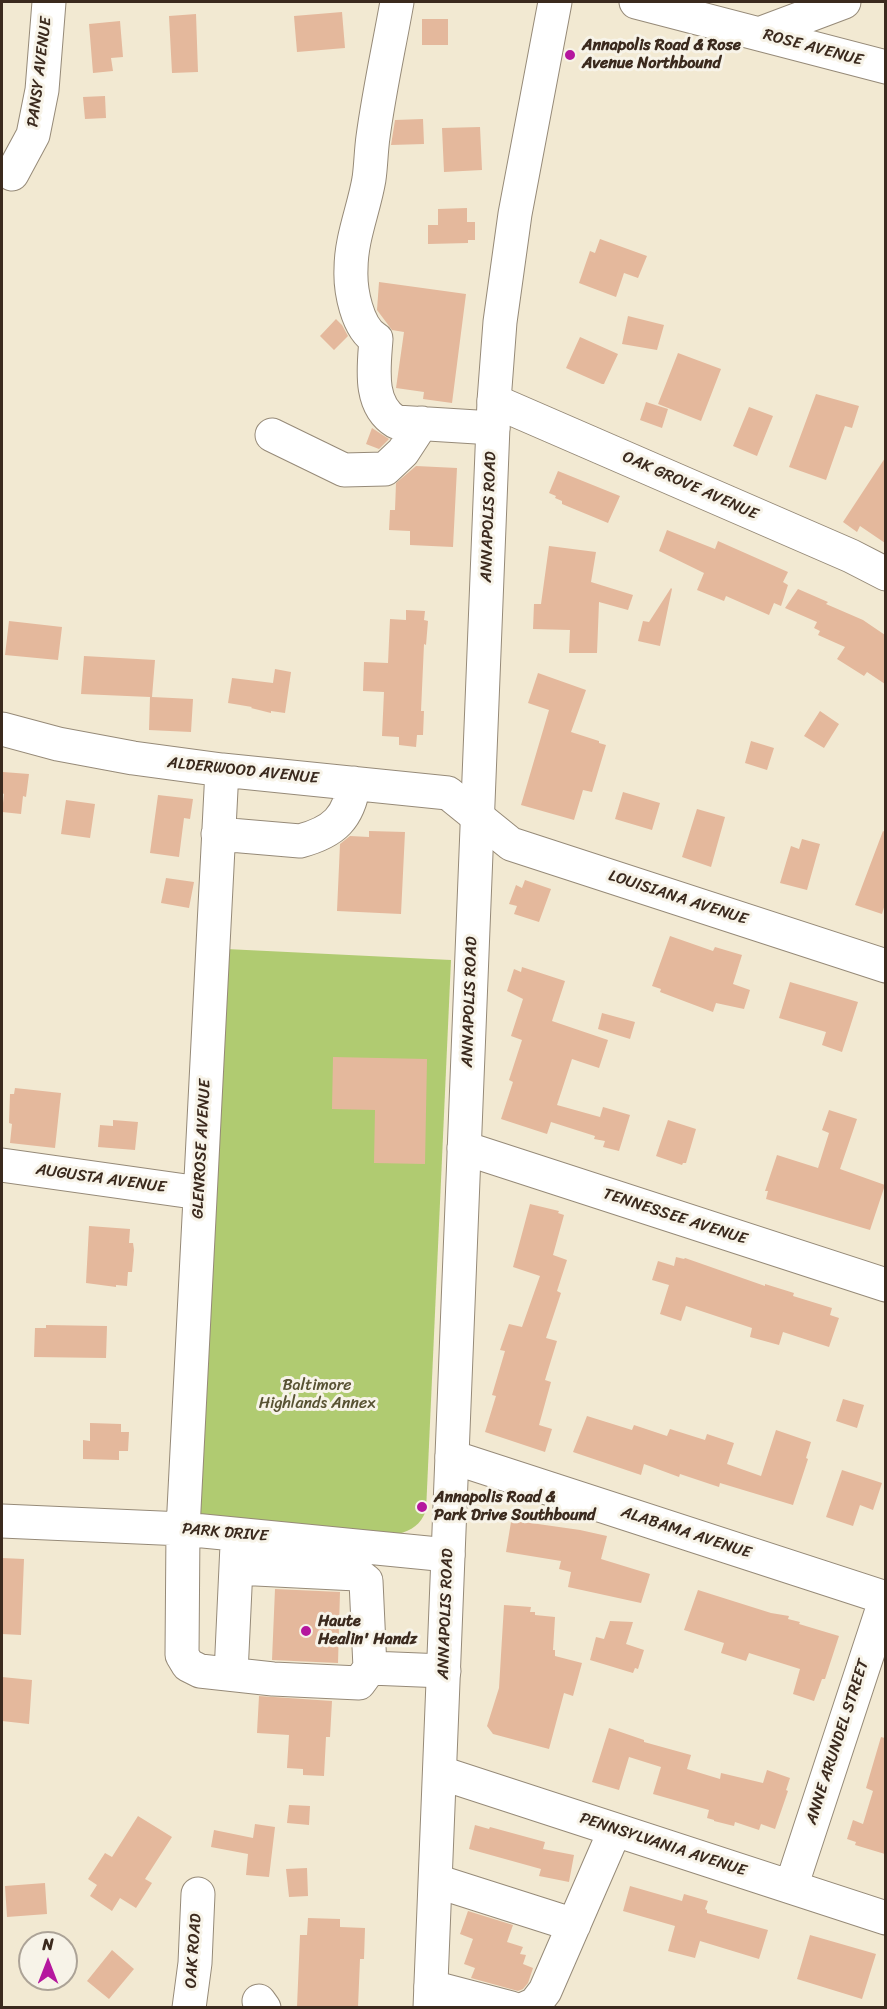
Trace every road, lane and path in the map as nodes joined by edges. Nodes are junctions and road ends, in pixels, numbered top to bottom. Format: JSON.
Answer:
{"nodes":[{"id":1,"x":49,"y":2,"type":"edge"},
{"id":2,"x":397,"y":2,"type":"edge"},
{"id":3,"x":555,"y":2,"type":"edge"},
{"id":4,"x":636,"y":2,"type":"edge"},
{"id":5,"x":844,"y":2,"type":"edge"},
{"id":6,"x":708,"y":11,"type":"edge"},
{"id":7,"x":759,"y":34,"type":"junction"},
{"id":8,"x":885,"y":67,"type":"edge"},
{"id":9,"x":12,"y":174,"type":"dead end"},
{"id":10,"x":493,"y":415,"type":"junction"},
{"id":11,"x":422,"y":423,"type":"junction"},
{"id":12,"x":272,"y":435,"type":"dead end"},
{"id":13,"x":885,"y":574,"type":"edge"},
{"id":14,"x":2,"y":729,"type":"edge"},
{"id":15,"x":222,"y":770,"type":"junction"},
{"id":16,"x":354,"y":783,"type":"junction"},
{"id":17,"x":477,"y":818,"type":"junction"},
{"id":18,"x":218,"y":834,"type":"junction"},
{"id":19,"x":885,"y":966,"type":"edge"},
{"id":20,"x":464,"y":1148,"type":"junction"},
{"id":21,"x":2,"y":1166,"type":"edge"},
{"id":22,"x":200,"y":1193,"type":"junction"},
{"id":23,"x":885,"y":1285,"type":"edge"},
{"id":24,"x":452,"y":1457,"type":"junction"},
{"id":25,"x":2,"y":1521,"type":"edge"},
{"id":26,"x":183,"y":1529,"type":"junction"},
{"id":27,"x":238,"y":1534,"type":"junction"},
{"id":28,"x":448,"y":1555,"type":"junction"},
{"id":29,"x":236,"y":1568,"type":"junction"},
{"id":30,"x":885,"y":1598,"type":"edge"},
{"id":31,"x":370,"y":1668,"type":"junction"},
{"id":32,"x":444,"y":1671,"type":"junction"},
{"id":33,"x":231,"y":1674,"type":"junction"},
{"id":34,"x":441,"y":1773,"type":"junction"},
{"id":35,"x":615,"y":1830,"type":"junction"},
{"id":36,"x":436,"y":1881,"type":"junction"},
{"id":37,"x":791,"y":1887,"type":"junction"},
{"id":38,"x":198,"y":1894,"type":"dead end"},
{"id":39,"x":885,"y":1918,"type":"edge"},
{"id":40,"x":574,"y":1925,"type":"junction"},
{"id":41,"x":431,"y":1997,"type":"edge"},
{"id":42,"x":189,"y":2007,"type":"edge"},
{"id":43,"x":511,"y":2007,"type":"edge"},
{"id":44,"x":526,"y":2007,"type":"edge"}],
"edges":[{"from":1,"to":9,"type":"street","name":"PANSY AVENUE"},
{"from":2,"to":11,"type":"street","name":"OAK GROVE AVENUE"},
{"from":3,"to":10,"type":"street","name":"ANNAPOLIS ROAD"},
{"from":4,"to":6,"type":"street","name":"ROSE AVENUE"},
{"from":5,"to":7,"type":"street"},
{"from":6,"to":7,"type":"street","name":"ROSE AVENUE"},
{"from":7,"to":8,"type":"street","name":"ROSE AVENUE"},
{"from":10,"to":11,"type":"street","name":"OAK GROVE AVENUE"},
{"from":10,"to":13,"type":"street","name":"OAK GROVE AVENUE"},
{"from":10,"to":17,"type":"street","name":"ANNAPOLIS ROAD"},
{"from":11,"to":12,"type":"street"},
{"from":14,"to":15,"type":"street","name":"ALDERWOOD AVENUE"},
{"from":15,"to":16,"type":"street","name":"ALDERWOOD AVENUE"},
{"from":15,"to":18,"type":"street","name":"GLENROSE AVENUE"},
{"from":16,"to":17,"type":"street","name":"ALDERWOOD AVENUE"},
{"from":16,"to":18,"type":"street"},
{"from":17,"to":19,"type":"street","name":"LOUISIANA AVENUE"},
{"from":17,"to":20,"type":"street","name":"ANNAPOLIS ROAD"},
{"from":18,"to":22,"type":"street","name":"GLENROSE AVENUE"},
{"from":20,"to":23,"type":"street","name":"TENNESSEE AVENUE"},
{"from":20,"to":24,"type":"street","name":"ANNAPOLIS ROAD"},
{"from":21,"to":22,"type":"street","name":"AUGUSTA AVENUE"},
{"from":22,"to":26,"type":"street","name":"GLENROSE AVENUE"},
{"from":24,"to":28,"type":"street","name":"ANNAPOLIS ROAD"},
{"from":24,"to":30,"type":"street","name":"ALABAMA AVENUE"},
{"from":25,"to":26,"type":"street","name":"PARK DRIVE"},
{"from":26,"to":27,"type":"street","name":"PARK DRIVE"},
{"from":26,"to":33,"type":"street","name":"GLENROSE AVENUE"},
{"from":27,"to":28,"type":"street","name":"PARK DRIVE"},
{"from":27,"to":29,"type":"street"},
{"from":28,"to":32,"type":"street","name":"ANNAPOLIS ROAD"},
{"from":29,"to":31,"type":"street"},
{"from":29,"to":33,"type":"street"},
{"from":30,"to":37,"type":"street","name":"ANNE ARUNDEL STREET"},
{"from":31,"to":32,"type":"street"},
{"from":31,"to":33,"type":"street","name":"GLENROSE AVENUE"},
{"from":32,"to":34,"type":"street","name":"ANNAPOLIS ROAD"},
{"from":34,"to":35,"type":"street","name":"PENNSYLVANIA AVENUE"},
{"from":34,"to":36,"type":"street","name":"ANNAPOLIS ROAD"},
{"from":35,"to":37,"type":"street","name":"PENNSYLVANIA AVENUE"},
{"from":35,"to":40,"type":"street"},
{"from":36,"to":40,"type":"street"},
{"from":36,"to":41,"type":"street","name":"ANNAPOLIS ROAD"},
{"from":37,"to":39,"type":"street","name":"PENNSYLVANIA AVENUE"},
{"from":38,"to":42,"type":"street","name":"OAK ROAD"},
{"from":40,"to":44,"type":"street"},
{"from":41,"to":43,"type":"street"}]}
